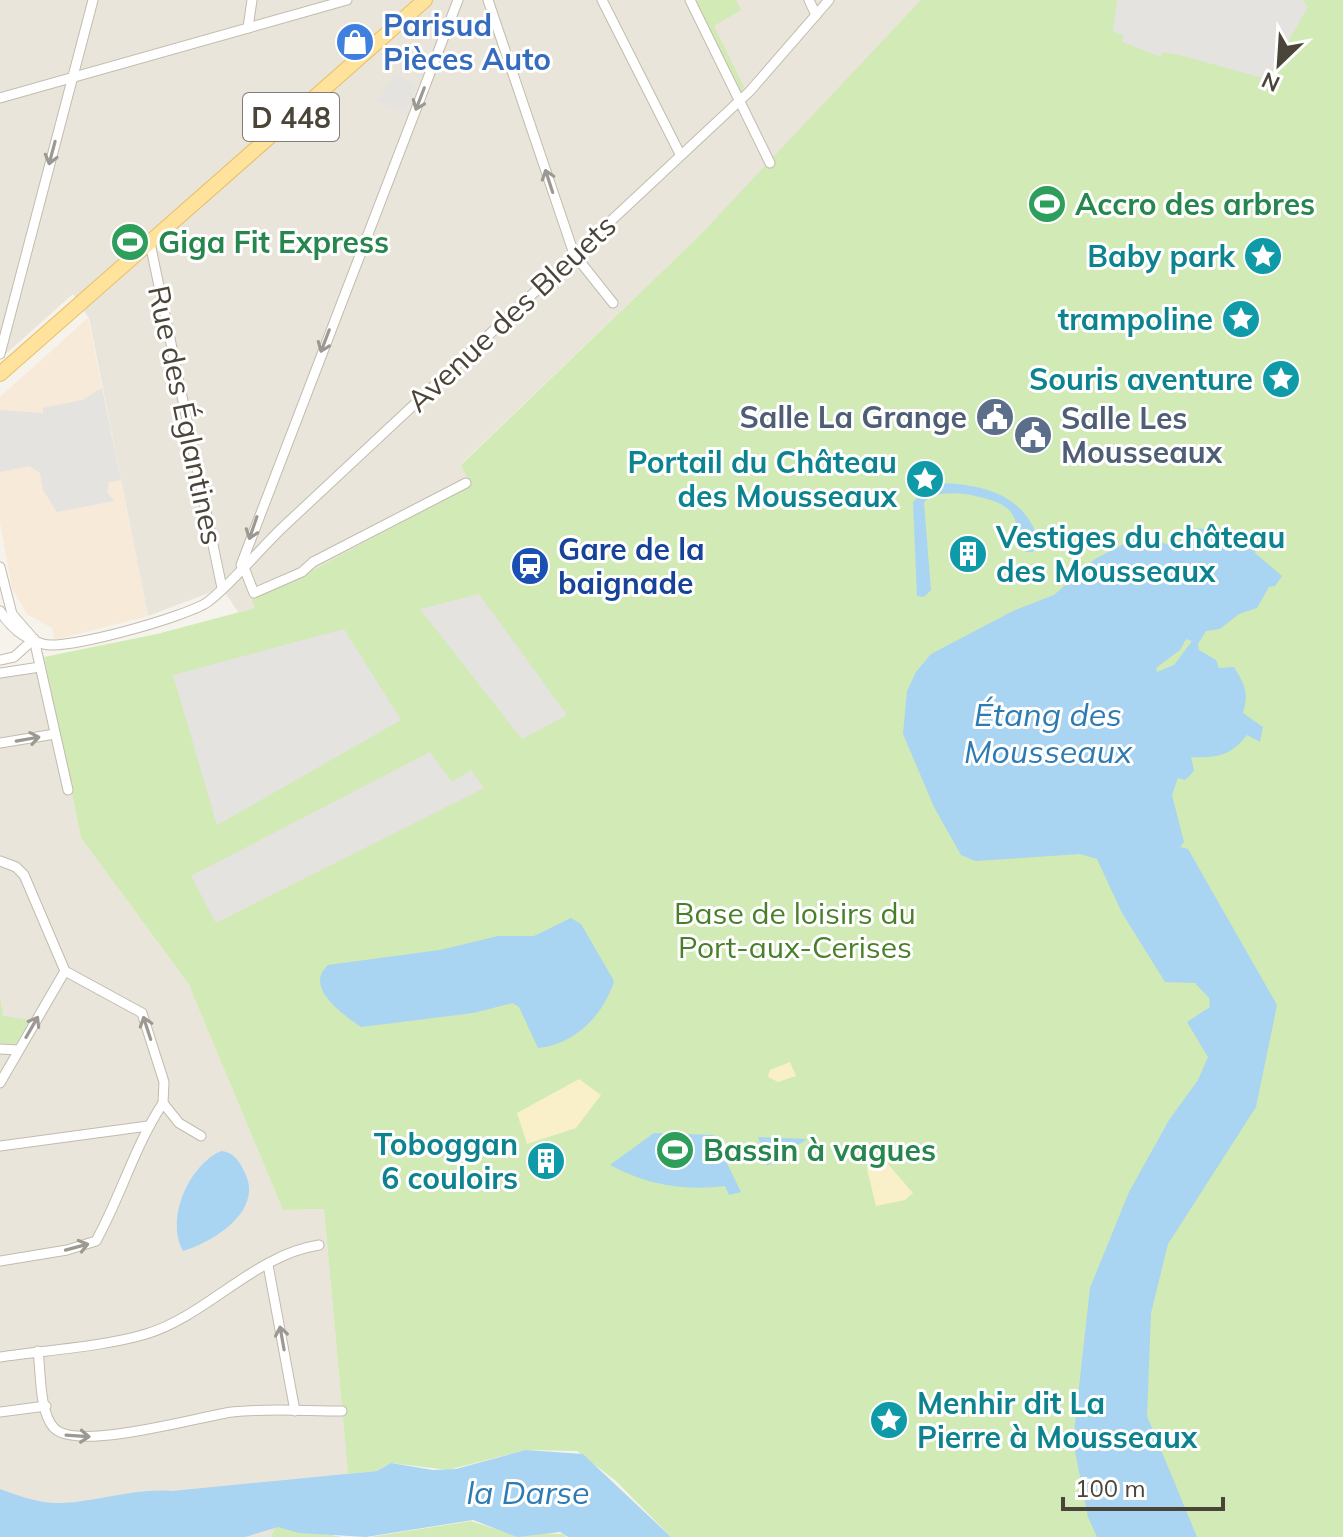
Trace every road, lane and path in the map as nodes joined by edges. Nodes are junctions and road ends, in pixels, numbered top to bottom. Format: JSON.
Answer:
{"nodes":[{"id":1,"x":93,"y":0,"type":"edge"},
{"id":2,"x":252,"y":0,"type":"edge"},
{"id":3,"x":347,"y":0,"type":"edge"},
{"id":4,"x":425,"y":0,"type":"edge"},
{"id":5,"x":458,"y":0,"type":"edge"},
{"id":6,"x":488,"y":0,"type":"edge"},
{"id":7,"x":602,"y":0,"type":"edge"},
{"id":8,"x":690,"y":0,"type":"edge"},
{"id":9,"x":809,"y":0,"type":"edge"},
{"id":10,"x":829,"y":0,"type":"edge"},
{"id":11,"x":816,"y":15,"type":"junction"},
{"id":12,"x":248,"y":28,"type":"junction"},
{"id":13,"x":72,"y":78,"type":"junction"},
{"id":14,"x":0,"y":98,"type":"edge"},
{"id":15,"x":740,"y":100,"type":"junction"},
{"id":16,"x":680,"y":154,"type":"junction"},
{"id":17,"x":770,"y":163,"type":"dead end"},
{"id":18,"x":154,"y":239,"type":"junction"},
{"id":19,"x":574,"y":254,"type":"junction"},
{"id":20,"x":613,"y":303,"type":"dead end"},
{"id":21,"x":0,"y":354,"type":"edge"},
{"id":22,"x":0,"y":374,"type":"edge"},
{"id":23,"x":466,"y":483,"type":"dead end"},
{"id":24,"x":0,"y":567,"type":"edge"},
{"id":25,"x":241,"y":567,"type":"junction"},
{"id":26,"x":222,"y":588,"type":"junction"},
{"id":27,"x":0,"y":611,"type":"edge"},
{"id":28,"x":34,"y":639,"type":"junction"},
{"id":29,"x":0,"y":660,"type":"edge"},
{"id":30,"x":40,"y":667,"type":"junction"},
{"id":31,"x":0,"y":673,"type":"edge"},
{"id":32,"x":55,"y":734,"type":"junction"},
{"id":33,"x":0,"y":743,"type":"edge"},
{"id":34,"x":68,"y":790,"type":"dead end"},
{"id":35,"x":0,"y":861,"type":"edge"},
{"id":36,"x":65,"y":971,"type":"junction"},
{"id":37,"x":0,"y":1049,"type":"edge"},
{"id":38,"x":18,"y":1050,"type":"junction"},
{"id":39,"x":0,"y":1083,"type":"edge"},
{"id":40,"x":163,"y":1103,"type":"junction"},
{"id":41,"x":148,"y":1126,"type":"junction"},
{"id":42,"x":201,"y":1136,"type":"dead end"},
{"id":43,"x":0,"y":1146,"type":"edge"},
{"id":44,"x":319,"y":1245,"type":"dead end"},
{"id":45,"x":0,"y":1261,"type":"edge"},
{"id":46,"x":268,"y":1265,"type":"junction"},
{"id":47,"x":38,"y":1351,"type":"junction"},
{"id":48,"x":0,"y":1357,"type":"edge"},
{"id":49,"x":46,"y":1406,"type":"junction"},
{"id":50,"x":295,"y":1411,"type":"junction"},
{"id":51,"x":342,"y":1411,"type":"dead end"},
{"id":52,"x":0,"y":1412,"type":"edge"}],
"edges":[{"from":1,"to":13,"type":"street"},
{"from":2,"to":12,"type":"street"},
{"from":3,"to":12,"type":"street"},
{"from":4,"to":18,"type":"main road","number":"D 448"},
{"from":5,"to":25,"type":"street","one_way":true},
{"from":19,"to":6,"type":"street","one_way":true},
{"from":7,"to":16,"type":"street"},
{"from":8,"to":15,"type":"street"},
{"from":9,"to":11,"type":"street"},
{"from":10,"to":11,"type":"street","name":"Avenue des Bleuets"},
{"from":11,"to":15,"type":"street","name":"Avenue des Bleuets"},
{"from":12,"to":13,"type":"street"},
{"from":13,"to":14,"type":"street"},
{"from":13,"to":21,"type":"street","one_way":true},
{"from":15,"to":16,"type":"street","name":"Avenue des Bleuets"},
{"from":15,"to":17,"type":"street"},
{"from":16,"to":19,"type":"street","name":"Avenue des Bleuets"},
{"from":18,"to":22,"type":"main road","number":"D 448"},
{"from":18,"to":26,"type":"street","name":"Rue des Églantines"},
{"from":19,"to":20,"type":"street"},
{"from":19,"to":25,"type":"street","name":"Avenue des Bleuets"},
{"from":23,"to":25,"type":"street"},
{"from":24,"to":28,"type":"street"},
{"from":25,"to":26,"type":"street","name":"Avenue des Bleuets"},
{"from":26,"to":28,"type":"street","name":"Avenue des Bleuets"},
{"from":27,"to":28,"type":"street"},
{"from":28,"to":29,"type":"street"},
{"from":28,"to":30,"type":"street"},
{"from":30,"to":31,"type":"street"},
{"from":30,"to":32,"type":"street"},
{"from":33,"to":32,"type":"street","one_way":true},
{"from":32,"to":34,"type":"street"},
{"from":35,"to":36,"type":"street"},
{"from":38,"to":36,"type":"street","one_way":true},
{"from":40,"to":36,"type":"street","one_way":true},
{"from":37,"to":38,"type":"street"},
{"from":38,"to":39,"type":"street"},
{"from":40,"to":41,"type":"street"},
{"from":40,"to":42,"type":"street"},
{"from":41,"to":43,"type":"street"},
{"from":45,"to":41,"type":"street","one_way":true},
{"from":44,"to":46,"type":"street"},
{"from":46,"to":47,"type":"street"},
{"from":50,"to":46,"type":"street","one_way":true},
{"from":47,"to":48,"type":"street"},
{"from":47,"to":49,"type":"street"},
{"from":49,"to":50,"type":"street","one_way":true},
{"from":49,"to":52,"type":"street"},
{"from":50,"to":51,"type":"street"}]}
